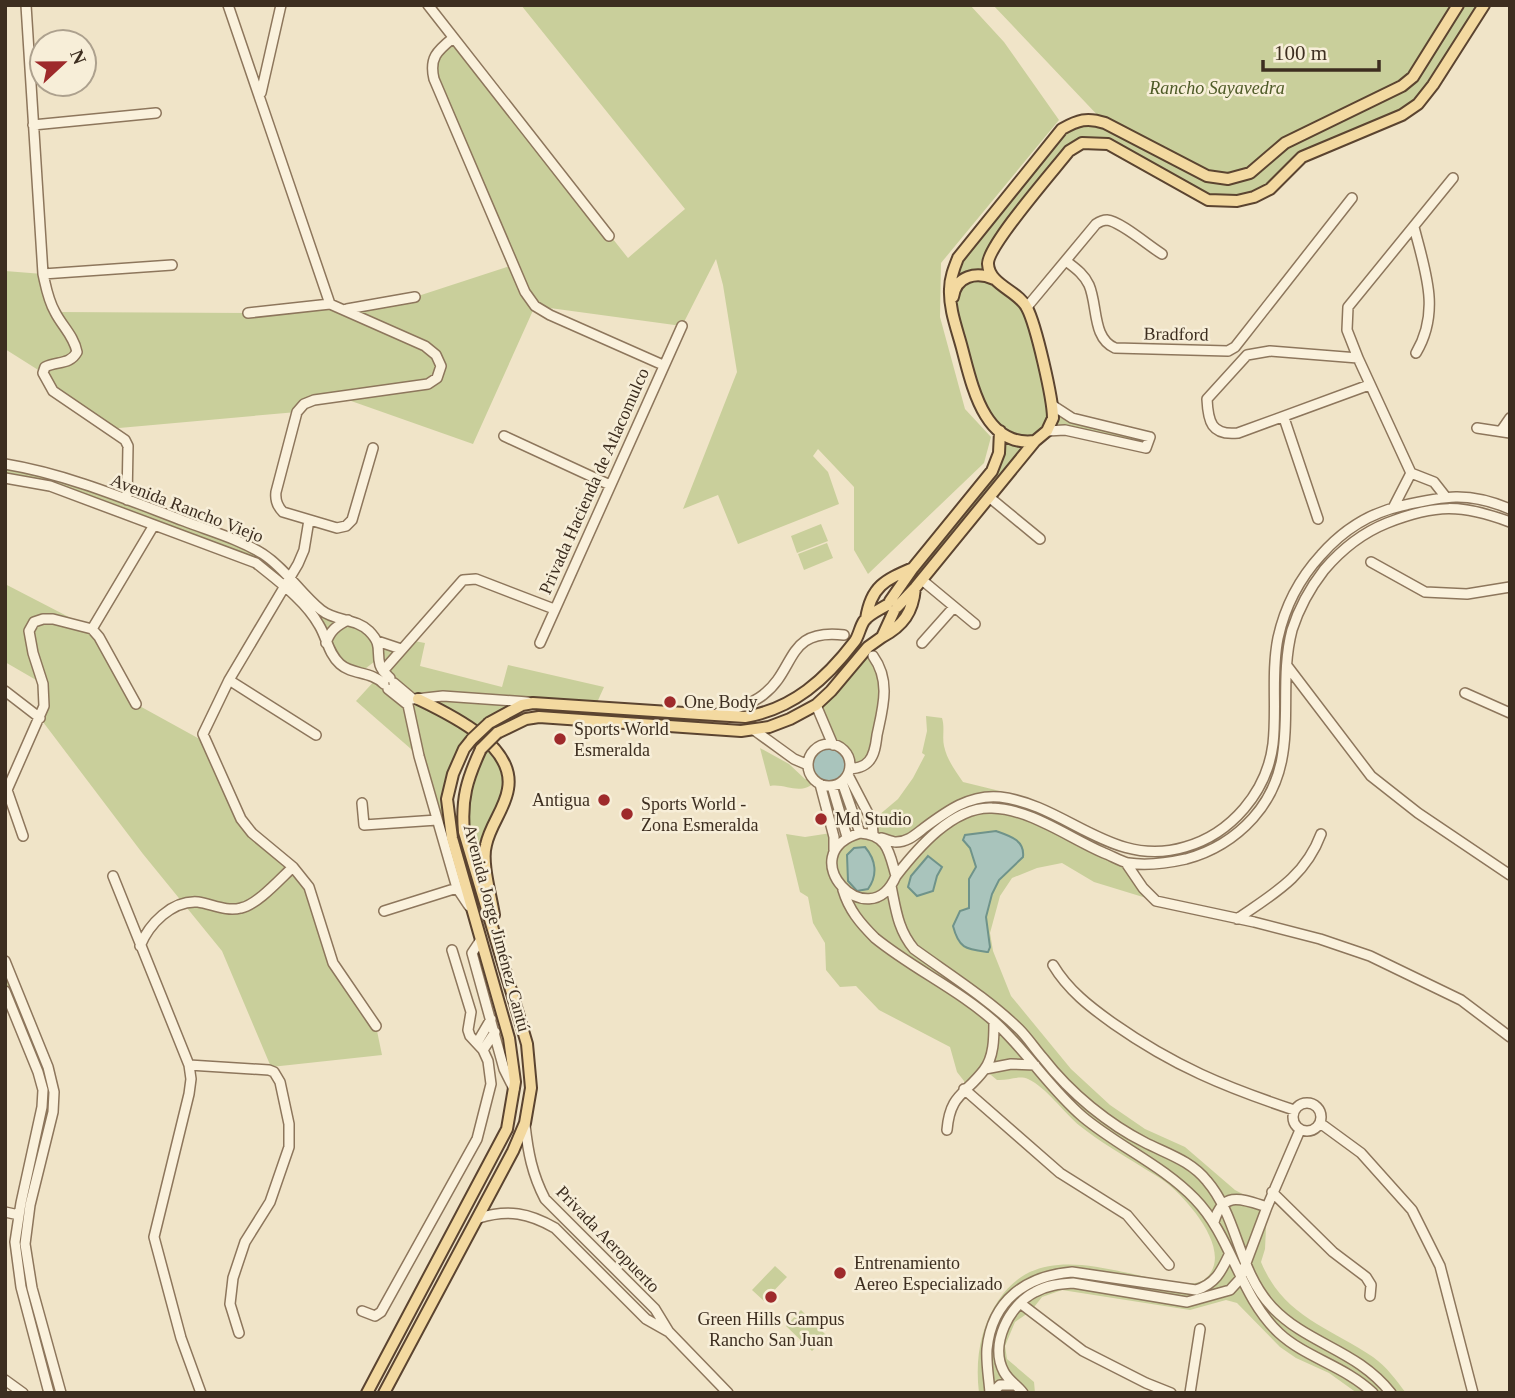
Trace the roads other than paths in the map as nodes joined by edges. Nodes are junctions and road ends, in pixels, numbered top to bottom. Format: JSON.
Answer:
{"nodes":[{"id":1,"x":26,"y":5,"type":"edge"},
{"id":2,"x":228,"y":5,"type":"edge"},
{"id":3,"x":281,"y":5,"type":"edge"},
{"id":4,"x":428,"y":5,"type":"edge"},
{"id":5,"x":1458,"y":5,"type":"edge"},
{"id":6,"x":1484,"y":5,"type":"edge"},
{"id":7,"x":453,"y":38,"type":"junction"},
{"id":8,"x":261,"y":95,"type":"junction"},
{"id":9,"x":156,"y":113,"type":"dead end"},
{"id":10,"x":33,"y":125,"type":"junction"},
{"id":11,"x":1454,"y":178,"type":"dead end"},
{"id":12,"x":1352,"y":198,"type":"dead end"},
{"id":13,"x":1414,"y":226,"type":"junction"},
{"id":14,"x":610,"y":236,"type":"dead end"},
{"id":15,"x":1162,"y":254,"type":"dead end"},
{"id":16,"x":1066,"y":261,"type":"junction"},
{"id":17,"x":172,"y":265,"type":"dead end"},
{"id":18,"x":43,"y":274,"type":"junction"},
{"id":19,"x":997,"y":280,"type":"junction"},
{"id":20,"x":415,"y":297,"type":"dead end"},
{"id":21,"x":330,"y":304,"type":"junction"},
{"id":22,"x":951,"y":307,"type":"junction"},
{"id":23,"x":1027,"y":307,"type":"junction"},
{"id":24,"x":345,"y":309,"type":"junction"},
{"id":25,"x":248,"y":313,"type":"dead end"},
{"id":26,"x":682,"y":326,"type":"dead end"},
{"id":27,"x":1416,"y":353,"type":"dead end"},
{"id":28,"x":1358,"y":358,"type":"junction"},
{"id":29,"x":663,"y":365,"type":"junction"},
{"id":30,"x":1369,"y":385,"type":"junction"},
{"id":31,"x":1052,"y":405,"type":"junction"},
{"id":32,"x":1284,"y":418,"type":"junction"},
{"id":33,"x":1510,"y":418,"type":"edge"},
{"id":34,"x":1477,"y":428,"type":"dead end"},
{"id":35,"x":1000,"y":431,"type":"junction"},
{"id":36,"x":1046,"y":431,"type":"junction"},
{"id":37,"x":1505,"y":432,"type":"edge"},
{"id":38,"x":504,"y":436,"type":"dead end"},
{"id":39,"x":1035,"y":441,"type":"junction"},
{"id":40,"x":373,"y":448,"type":"dead end"},
{"id":41,"x":5,"y":464,"type":"edge"},
{"id":42,"x":1411,"y":473,"type":"junction"},
{"id":43,"x":5,"y":478,"type":"edge"},
{"id":44,"x":610,"y":485,"type":"junction"},
{"id":45,"x":106,"y":492,"type":"junction"},
{"id":46,"x":1445,"y":496,"type":"junction"},
{"id":47,"x":989,"y":497,"type":"junction"},
{"id":48,"x":127,"y":499,"type":"junction"},
{"id":49,"x":102,"y":505,"type":"junction"},
{"id":50,"x":1393,"y":508,"type":"junction"},
{"id":51,"x":1510,"y":509,"type":"edge"},
{"id":52,"x":173,"y":517,"type":"junction"},
{"id":53,"x":1318,"y":519,"type":"dead end"},
{"id":54,"x":309,"y":520,"type":"junction"},
{"id":55,"x":1510,"y":522,"type":"edge"},
{"id":56,"x":154,"y":525,"type":"junction"},
{"id":57,"x":169,"y":531,"type":"junction"},
{"id":58,"x":1040,"y":539,"type":"dead end"},
{"id":59,"x":1371,"y":562,"type":"dead end"},
{"id":60,"x":913,"y":568,"type":"junction"},
{"id":61,"x":290,"y":577,"type":"junction"},
{"id":62,"x":918,"y":584,"type":"junction"},
{"id":63,"x":284,"y":586,"type":"junction"},
{"id":64,"x":1510,"y":587,"type":"edge"},
{"id":65,"x":954,"y":607,"type":"junction"},
{"id":66,"x":891,"y":608,"type":"junction"},
{"id":67,"x":554,"y":609,"type":"junction"},
{"id":68,"x":866,"y":619,"type":"junction"},
{"id":69,"x":348,"y":620,"type":"junction"},
{"id":70,"x":975,"y":625,"type":"dead end"},
{"id":71,"x":92,"y":629,"type":"junction"},
{"id":72,"x":844,"y":635,"type":"dead end"},
{"id":73,"x":882,"y":637,"type":"junction"},
{"id":74,"x":857,"y":638,"type":"junction"},
{"id":75,"x":377,"y":641,"type":"junction"},
{"id":76,"x":540,"y":643,"type":"dead end"},
{"id":77,"x":922,"y":643,"type":"dead end"},
{"id":78,"x":326,"y":644,"type":"junction"},
{"id":79,"x":401,"y":649,"type":"junction"},
{"id":80,"x":870,"y":651,"type":"junction"},
{"id":81,"x":379,"y":658,"type":"junction"},
{"id":82,"x":1288,"y":667,"type":"junction"},
{"id":83,"x":361,"y":672,"type":"junction"},
{"id":84,"x":229,"y":680,"type":"junction"},
{"id":85,"x":388,"y":681,"type":"junction"},
{"id":86,"x":5,"y":691,"type":"edge"},
{"id":87,"x":1465,"y":693,"type":"dead end"},
{"id":88,"x":413,"y":701,"type":"junction"},
{"id":89,"x":533,"y":703,"type":"junction"},
{"id":90,"x":136,"y":704,"type":"dead end"},
{"id":91,"x":816,"y":705,"type":"junction"},
{"id":92,"x":1510,"y":713,"type":"edge"},
{"id":93,"x":713,"y":715,"type":"junction"},
{"id":94,"x":40,"y":718,"type":"junction"},
{"id":95,"x":754,"y":730,"type":"junction"},
{"id":96,"x":316,"y":735,"type":"dead end"},
{"id":97,"x":833,"y":745,"type":"junction"},
{"id":98,"x":808,"y":765,"type":"junction"},
{"id":99,"x":843,"y":778,"type":"junction"},
{"id":100,"x":820,"y":784,"type":"junction"},
{"id":101,"x":362,"y":803,"type":"dead end"},
{"id":102,"x":437,"y":820,"type":"junction"},
{"id":103,"x":859,"y":830,"type":"junction"},
{"id":104,"x":846,"y":834,"type":"junction"},
{"id":105,"x":1321,"y":834,"type":"dead end"},
{"id":106,"x":23,"y":836,"type":"dead end"},
{"id":107,"x":877,"y":836,"type":"junction"},
{"id":108,"x":1126,"y":850,"type":"junction"},
{"id":109,"x":833,"y":852,"type":"junction"},
{"id":110,"x":1126,"y":863,"type":"junction"},
{"id":111,"x":292,"y":867,"type":"junction"},
{"id":112,"x":1510,"y":875,"type":"edge"},
{"id":113,"x":113,"y":876,"type":"dead end"},
{"id":114,"x":896,"y":876,"type":"junction"},
{"id":115,"x":891,"y":886,"type":"junction"},
{"id":116,"x":457,"y":888,"type":"junction"},
{"id":117,"x":843,"y":890,"type":"junction"},
{"id":118,"x":470,"y":907,"type":"junction"},
{"id":119,"x":384,"y":911,"type":"dead end"},
{"id":120,"x":1237,"y":919,"type":"junction"},
{"id":121,"x":480,"y":940,"type":"junction"},
{"id":122,"x":140,"y":946,"type":"junction"},
{"id":123,"x":452,"y":950,"type":"dead end"},
{"id":124,"x":501,"y":956,"type":"junction"},
{"id":125,"x":5,"y":961,"type":"edge"},
{"id":126,"x":1053,"y":965,"type":"dead end"},
{"id":127,"x":5,"y":991,"type":"edge"},
{"id":128,"x":491,"y":1019,"type":"junction"},
{"id":129,"x":994,"y":1022,"type":"junction"},
{"id":130,"x":376,"y":1026,"type":"dead end"},
{"id":131,"x":495,"y":1032,"type":"junction"},
{"id":132,"x":1510,"y":1037,"type":"edge"},
{"id":133,"x":480,"y":1047,"type":"junction"},
{"id":134,"x":189,"y":1065,"type":"junction"},
{"id":135,"x":1035,"y":1065,"type":"junction"},
{"id":136,"x":48,"y":1067,"type":"junction"},
{"id":137,"x":985,"y":1069,"type":"junction"},
{"id":138,"x":38,"y":1072,"type":"junction"},
{"id":139,"x":514,"y":1089,"type":"junction"},
{"id":140,"x":964,"y":1090,"type":"junction"},
{"id":141,"x":1293,"y":1110,"type":"junction"},
{"id":142,"x":525,"y":1123,"type":"junction"},
{"id":143,"x":1320,"y":1123,"type":"junction"},
{"id":144,"x":947,"y":1130,"type":"dead end"},
{"id":145,"x":1300,"y":1130,"type":"junction"},
{"id":146,"x":1272,"y":1192,"type":"junction"},
{"id":147,"x":25,"y":1204,"type":"junction"},
{"id":148,"x":1222,"y":1204,"type":"junction"},
{"id":149,"x":1267,"y":1207,"type":"junction"},
{"id":150,"x":5,"y":1212,"type":"edge"},
{"id":151,"x":19,"y":1215,"type":"junction"},
{"id":152,"x":479,"y":1218,"type":"junction"},
{"id":153,"x":1214,"y":1222,"type":"junction"},
{"id":154,"x":21,"y":1231,"type":"junction"},
{"id":155,"x":1229,"y":1255,"type":"junction"},
{"id":156,"x":1246,"y":1264,"type":"junction"},
{"id":157,"x":1170,"y":1265,"type":"dead end"},
{"id":158,"x":1240,"y":1279,"type":"junction"},
{"id":159,"x":1216,"y":1280,"type":"junction"},
{"id":160,"x":1222,"y":1293,"type":"junction"},
{"id":161,"x":1370,"y":1296,"type":"dead end"},
{"id":162,"x":1020,"y":1303,"type":"junction"},
{"id":163,"x":362,"y":1311,"type":"dead end"},
{"id":164,"x":1200,"y":1329,"type":"dead end"},
{"id":165,"x":669,"y":1332,"type":"junction"},
{"id":166,"x":239,"y":1333,"type":"dead end"},
{"id":167,"x":5,"y":1381,"type":"edge"},
{"id":168,"x":1013,"y":1385,"type":"junction"},
{"id":169,"x":49,"y":1392,"type":"edge"},
{"id":170,"x":23,"y":1393,"type":"edge"},
{"id":171,"x":36,"y":1393,"type":"edge"},
{"id":172,"x":61,"y":1393,"type":"edge"},
{"id":173,"x":201,"y":1393,"type":"edge"},
{"id":174,"x":367,"y":1393,"type":"edge"},
{"id":175,"x":384,"y":1393,"type":"edge"},
{"id":176,"x":728,"y":1393,"type":"edge"},
{"id":177,"x":991,"y":1393,"type":"edge"},
{"id":178,"x":1023,"y":1393,"type":"edge"},
{"id":179,"x":1171,"y":1393,"type":"edge"},
{"id":180,"x":1190,"y":1393,"type":"edge"},
{"id":181,"x":1373,"y":1393,"type":"edge"},
{"id":182,"x":1391,"y":1393,"type":"edge"},
{"id":183,"x":1473,"y":1393,"type":"edge"}],
"edges":[{"from":1,"to":10,"type":"street"},
{"from":2,"to":8,"type":"street"},
{"from":3,"to":8,"type":"street"},
{"from":4,"to":7,"type":"street"},
{"from":5,"to":22,"type":"main road"},
{"from":6,"to":19,"type":"main road"},
{"from":7,"to":14,"type":"street"},
{"from":7,"to":29,"type":"street","name":"Privada Hacienda de Atlacomulco"},
{"from":8,"to":21,"type":"street"},
{"from":9,"to":10,"type":"street"},
{"from":10,"to":18,"type":"street"},
{"from":11,"to":13,"type":"street"},
{"from":12,"to":16,"type":"street","name":"Bradford"},
{"from":13,"to":27,"type":"street"},
{"from":13,"to":28,"type":"street"},
{"from":15,"to":16,"type":"street"},
{"from":16,"to":23,"type":"street"},
{"from":17,"to":18,"type":"street"},
{"from":18,"to":48,"type":"street"},
{"from":19,"to":22,"type":"main road"},
{"from":19,"to":23,"type":"main road"},
{"from":20,"to":24,"type":"street"},
{"from":21,"to":24,"type":"street"},
{"from":21,"to":25,"type":"street"},
{"from":22,"to":35,"type":"main road"},
{"from":23,"to":31,"type":"main road"},
{"from":24,"to":54,"type":"street"},
{"from":26,"to":29,"type":"street","name":"Privada Hacienda de Atlacomulco"},
{"from":28,"to":30,"type":"street"},
{"from":28,"to":32,"type":"street"},
{"from":29,"to":44,"type":"street","name":"Privada Hacienda de Atlacomulco"},
{"from":30,"to":32,"type":"street"},
{"from":30,"to":42,"type":"street"},
{"from":31,"to":36,"type":"main road"},
{"from":31,"to":36,"type":"street"},
{"from":32,"to":53,"type":"street"},
{"from":33,"to":37,"type":"street"},
{"from":34,"to":37,"type":"street"},
{"from":35,"to":39,"type":"main road"},
{"from":35,"to":60,"type":"main road"},
{"from":36,"to":39,"type":"main road"},
{"from":38,"to":44,"type":"street","name":"Privada Hacienda de Atlacomulco"},
{"from":39,"to":47,"type":"main road"},
{"from":40,"to":54,"type":"street"},
{"from":41,"to":45,"type":"street","name":"Avenida Rancho Viejo"},
{"from":42,"to":46,"type":"street"},
{"from":42,"to":50,"type":"street"},
{"from":43,"to":49,"type":"street","name":"Avenida Rancho Viejo"},
{"from":44,"to":67,"type":"street","name":"Privada Hacienda de Atlacomulco"},
{"from":45,"to":48,"type":"street","name":"Avenida Rancho Viejo"},
{"from":45,"to":49,"type":"street"},
{"from":46,"to":50,"type":"street"},
{"from":46,"to":51,"type":"street"},
{"from":47,"to":58,"type":"street"},
{"from":47,"to":62,"type":"main road"},
{"from":48,"to":52,"type":"street","name":"Avenida Rancho Viejo"},
{"from":49,"to":56,"type":"street","name":"Avenida Rancho Viejo"},
{"from":50,"to":108,"type":"street"},
{"from":52,"to":57,"type":"street"},
{"from":52,"to":61,"type":"street","name":"Avenida Rancho Viejo"},
{"from":54,"to":61,"type":"street"},
{"from":55,"to":82,"type":"street"},
{"from":56,"to":57,"type":"street","name":"Avenida Rancho Viejo"},
{"from":56,"to":71,"type":"street"},
{"from":57,"to":63,"type":"street","name":"Avenida Rancho Viejo"},
{"from":59,"to":64,"type":"street"},
{"from":60,"to":66,"type":"main road"},
{"from":60,"to":68,"type":"main road","name":"Avenida Jorge Jiménez Cantú"},
{"from":61,"to":63,"type":"street"},
{"from":61,"to":69,"type":"street","name":"Avenida Rancho Viejo"},
{"from":62,"to":65,"type":"street"},
{"from":62,"to":66,"type":"main road"},
{"from":62,"to":73,"type":"main road","name":"Avenida Jorge Jiménez Cantú"},
{"from":63,"to":78,"type":"street","name":"Avenida Rancho Viejo"},
{"from":63,"to":84,"type":"street"},
{"from":65,"to":70,"type":"street"},
{"from":65,"to":77,"type":"street"},
{"from":66,"to":68,"type":"main road"},
{"from":66,"to":73,"type":"main road"},
{"from":67,"to":76,"type":"street","name":"Privada Hacienda de Atlacomulco"},
{"from":67,"to":79,"type":"street","name":"Privada Hacienda de Atlacomulco"},
{"from":68,"to":74,"type":"main road","name":"Avenida Jorge Jiménez Cantú"},
{"from":69,"to":75,"type":"street","name":"Avenida Rancho Viejo"},
{"from":69,"to":78,"type":"street"},
{"from":71,"to":90,"type":"street"},
{"from":71,"to":94,"type":"street"},
{"from":72,"to":93,"type":"street"},
{"from":73,"to":80,"type":"main road","name":"Avenida Jorge Jiménez Cantú"},
{"from":74,"to":80,"type":"main road"},
{"from":74,"to":93,"type":"main road","name":"Avenida Jorge Jiménez Cantú"},
{"from":75,"to":79,"type":"street","name":"Avenida Rancho Viejo"},
{"from":75,"to":81,"type":"street"},
{"from":78,"to":83,"type":"street","name":"Avenida Rancho Viejo"},
{"from":79,"to":85,"type":"street","name":"Privada Hacienda de Atlacomulco"},
{"from":80,"to":91,"type":"main road","name":"Avenida Jorge Jiménez Cantú"},
{"from":80,"to":99,"type":"street"},
{"from":81,"to":83,"type":"street"},
{"from":81,"to":85,"type":"street"},
{"from":82,"to":110,"type":"street"},
{"from":82,"to":112,"type":"street"},
{"from":83,"to":85,"type":"street","name":"Avenida Rancho Viejo"},
{"from":84,"to":96,"type":"street"},
{"from":84,"to":111,"type":"street"},
{"from":85,"to":88,"type":"street","name":"Avenida Rancho Viejo"},
{"from":86,"to":94,"type":"street"},
{"from":87,"to":92,"type":"street"},
{"from":88,"to":89,"type":"street"},
{"from":88,"to":102,"type":"street"},
{"from":88,"to":124,"type":"main road"},
{"from":89,"to":93,"type":"main road","name":"Avenida Jorge Jiménez Cantú"},
{"from":89,"to":118,"type":"main road","name":"Avenida Jorge Jiménez Cantú","bridge":true},
{"from":91,"to":95,"type":"main road","name":"Avenida Jorge Jiménez Cantú"},
{"from":91,"to":97,"type":"street"},
{"from":94,"to":106,"type":"street"},
{"from":95,"to":98,"type":"street"},
{"from":95,"to":124,"type":"main road","name":"Avenida Jorge Jiménez Cantú","bridge":true},
{"from":97,"to":98,"type":"street"},
{"from":97,"to":99,"type":"street"},
{"from":98,"to":100,"type":"street"},
{"from":99,"to":100,"type":"street"},
{"from":99,"to":103,"type":"street"},
{"from":99,"to":104,"type":"street"},
{"from":99,"to":107,"type":"street"},
{"from":100,"to":109,"type":"street"},
{"from":101,"to":102,"type":"street"},
{"from":102,"to":116,"type":"street"},
{"from":103,"to":104,"type":"street"},
{"from":103,"to":107,"type":"street"},
{"from":104,"to":109,"type":"street"},
{"from":105,"to":120,"type":"street"},
{"from":107,"to":108,"type":"street"},
{"from":107,"to":114,"type":"street"},
{"from":108,"to":110,"type":"street"},
{"from":109,"to":117,"type":"street"},
{"from":110,"to":114,"type":"street"},
{"from":110,"to":120,"type":"street"},
{"from":111,"to":122,"type":"street"},
{"from":111,"to":130,"type":"street"},
{"from":113,"to":122,"type":"street"},
{"from":114,"to":115,"type":"street"},
{"from":115,"to":117,"type":"street"},
{"from":115,"to":148,"type":"street"},
{"from":116,"to":118,"type":"street"},
{"from":116,"to":119,"type":"street"},
{"from":117,"to":129,"type":"street"},
{"from":118,"to":121,"type":"main road","name":"Avenida Jorge Jiménez Cantú"},
{"from":120,"to":132,"type":"street"},
{"from":121,"to":128,"type":"street"},
{"from":121,"to":139,"type":"main road","name":"Avenida Jorge Jiménez Cantú"},
{"from":122,"to":134,"type":"street"},
{"from":123,"to":133,"type":"street"},
{"from":124,"to":142,"type":"main road","name":"Avenida Jorge Jiménez Cantú"},
{"from":125,"to":136,"type":"street"},
{"from":126,"to":141,"type":"street"},
{"from":127,"to":138,"type":"street"},
{"from":128,"to":131,"type":"street"},
{"from":128,"to":133,"type":"street"},
{"from":129,"to":135,"type":"street"},
{"from":129,"to":137,"type":"street"},
{"from":131,"to":133,"type":"street"},
{"from":131,"to":139,"type":"street"},
{"from":133,"to":163,"type":"street"},
{"from":134,"to":166,"type":"street"},
{"from":134,"to":173,"type":"street"},
{"from":135,"to":137,"type":"street"},
{"from":135,"to":153,"type":"street"},
{"from":136,"to":138,"type":"street"},
{"from":136,"to":147,"type":"street"},
{"from":137,"to":140,"type":"street"},
{"from":138,"to":147,"type":"street"},
{"from":139,"to":174,"type":"main road","name":"Avenida Jorge Jiménez Cantú"},
{"from":140,"to":144,"type":"street"},
{"from":140,"to":157,"type":"street"},
{"from":141,"to":143,"type":"street"},
{"from":141,"to":145,"type":"street"},
{"from":142,"to":152,"type":"main road","name":"Avenida Jorge Jiménez Cantú"},
{"from":142,"to":165,"type":"street","name":"Privada Aeropuerto"},
{"from":143,"to":145,"type":"street"},
{"from":143,"to":183,"type":"street"},
{"from":145,"to":146,"type":"street"},
{"from":146,"to":149,"type":"street"},
{"from":146,"to":161,"type":"street"},
{"from":147,"to":151,"type":"street"},
{"from":147,"to":154,"type":"street"},
{"from":148,"to":149,"type":"street"},
{"from":148,"to":153,"type":"street"},
{"from":148,"to":156,"type":"street"},
{"from":149,"to":156,"type":"street"},
{"from":150,"to":151,"type":"street"},
{"from":151,"to":154,"type":"street"},
{"from":152,"to":165,"type":"street","name":"Privada Aeropuerto"},
{"from":152,"to":175,"type":"main road","name":"Avenida Jorge Jiménez Cantú"},
{"from":153,"to":155,"type":"street"},
{"from":154,"to":169,"type":"street"},
{"from":154,"to":172,"type":"street"},
{"from":155,"to":158,"type":"street"},
{"from":155,"to":159,"type":"street"},
{"from":156,"to":158,"type":"street"},
{"from":156,"to":182,"type":"street"},
{"from":158,"to":160,"type":"street"},
{"from":158,"to":181,"type":"street"},
{"from":159,"to":160,"type":"street"},
{"from":159,"to":177,"type":"street"},
{"from":160,"to":162,"type":"street"},
{"from":162,"to":168,"type":"street"},
{"from":162,"to":179,"type":"street"},
{"from":164,"to":180,"type":"street"},
{"from":165,"to":176,"type":"street","name":"Privada Aeropuerto"},
{"from":167,"to":170,"type":"street"},
{"from":168,"to":177,"type":"street"},
{"from":168,"to":178,"type":"street"},
{"from":169,"to":171,"type":"street"}]}
